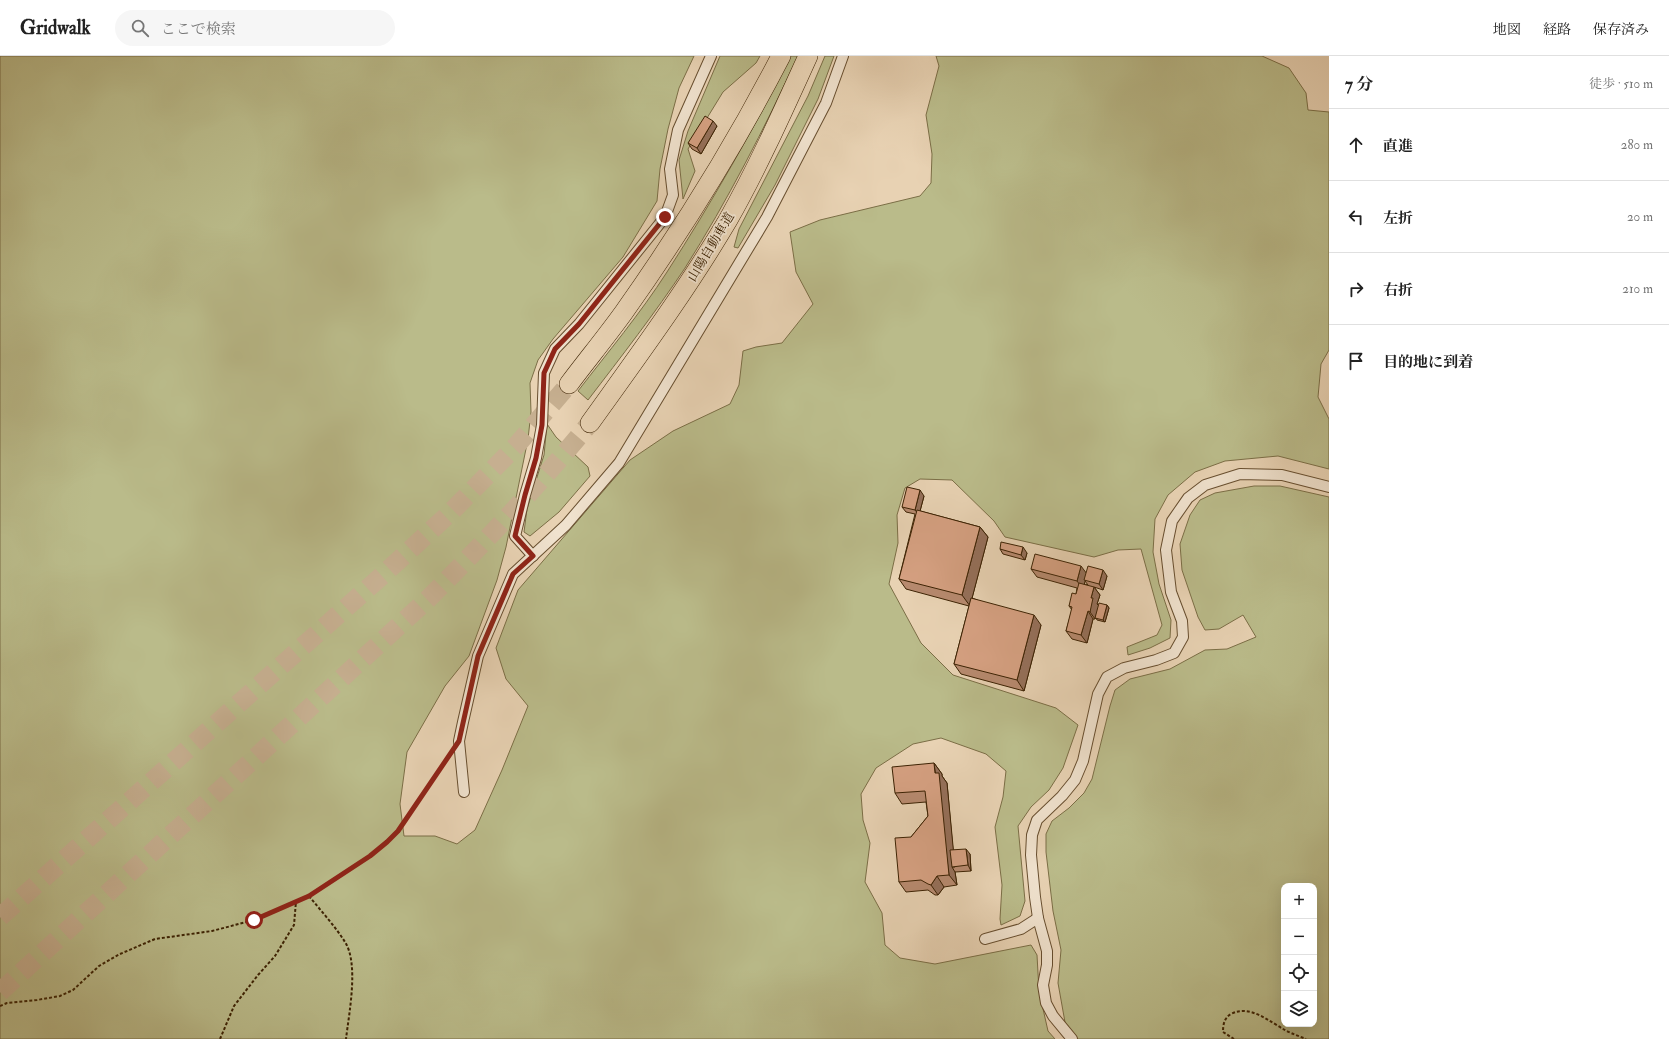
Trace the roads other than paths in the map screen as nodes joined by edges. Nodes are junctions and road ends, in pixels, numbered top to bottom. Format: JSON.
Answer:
{"nodes":[{"id":1,"x":711,"y":56,"type":"edge"},
{"id":2,"x":781,"y":56,"type":"edge"},
{"id":3,"x":808,"y":56,"type":"edge"},
{"id":4,"x":843,"y":56,"type":"edge"},
{"id":5,"x":568,"y":384,"type":"tunnel mouth"},
{"id":6,"x":590,"y":423,"type":"tunnel mouth"},
{"id":7,"x":1329,"y":487,"type":"edge"},
{"id":8,"x":533,"y":556,"type":"junction"},
{"id":9,"x":464,"y":792,"type":"dead end"},
{"id":10,"x":1038,"y":918,"type":"junction"},
{"id":11,"x":985,"y":940,"type":"dead end"},
{"id":12,"x":1072,"y":1039,"type":"edge"}],
"edges":[{"from":1,"to":8,"type":"street"},
{"from":2,"to":5,"type":"highway"},
{"from":3,"to":6,"type":"highway","name":"山陽自動車道"},
{"from":4,"to":8,"type":"street"},
{"from":7,"to":10,"type":"street"},
{"from":8,"to":9,"type":"street"},
{"from":10,"to":11,"type":"street"},
{"from":10,"to":12,"type":"street"}]}
